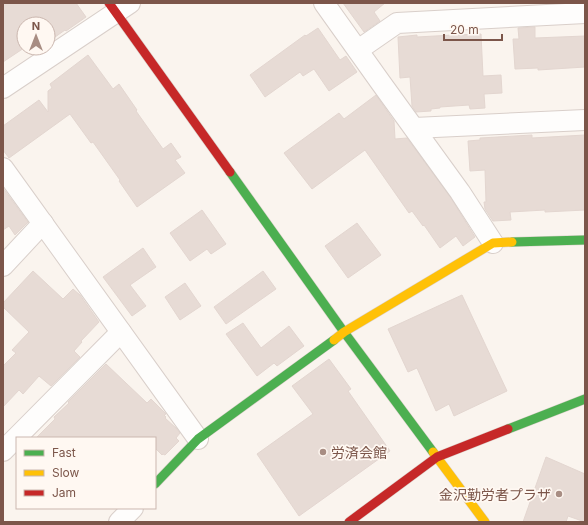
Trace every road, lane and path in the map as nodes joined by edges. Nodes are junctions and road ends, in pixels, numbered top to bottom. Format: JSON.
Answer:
{"nodes":[{"id":1,"x":324,"y":3,"type":"edge"},
{"id":2,"x":118,"y":6,"type":"edge"},
{"id":3,"x":585,"y":13,"type":"edge"},
{"id":4,"x":358,"y":50,"type":"junction"},
{"id":5,"x":3,"y":88,"type":"edge"},
{"id":6,"x":585,"y":120,"type":"edge"},
{"id":7,"x":414,"y":128,"type":"junction"},
{"id":8,"x":3,"y":168,"type":"edge"},
{"id":9,"x":43,"y":223,"type":"junction"},
{"id":10,"x":585,"y":240,"type":"edge"},
{"id":11,"x":493,"y":243,"type":"junction"},
{"id":12,"x":3,"y":266,"type":"edge"},
{"id":13,"x":121,"y":332,"type":"junction"},
{"id":14,"x":344,"y":332,"type":"junction"},
{"id":15,"x":585,"y":399,"type":"edge"},
{"id":16,"x":17,"y":437,"type":"edge"},
{"id":17,"x":16,"y":438,"type":"edge"},
{"id":18,"x":198,"y":439,"type":"junction"},
{"id":19,"x":3,"y":451,"type":"edge"},
{"id":20,"x":437,"y":457,"type":"junction"},
{"id":21,"x":156,"y":483,"type":"edge"},
{"id":22,"x":132,"y":509,"type":"edge"},
{"id":23,"x":120,"y":522,"type":"edge"},
{"id":24,"x":348,"y":522,"type":"edge"},
{"id":25,"x":485,"y":522,"type":"edge"}],
"edges":[{"from":1,"to":4,"type":"street"},
{"from":2,"to":5,"type":"street"},
{"from":2,"to":14,"type":"street"},
{"from":3,"to":4,"type":"street"},
{"from":4,"to":7,"type":"street"},
{"from":6,"to":7,"type":"street"},
{"from":7,"to":11,"type":"street"},
{"from":8,"to":9,"type":"street"},
{"from":9,"to":12,"type":"street"},
{"from":9,"to":13,"type":"street"},
{"from":10,"to":11,"type":"street"},
{"from":11,"to":14,"type":"street"},
{"from":13,"to":16,"type":"street"},
{"from":13,"to":18,"type":"street"},
{"from":14,"to":18,"type":"street"},
{"from":14,"to":20,"type":"street"},
{"from":15,"to":20,"type":"street"},
{"from":17,"to":19,"type":"street"},
{"from":18,"to":21,"type":"street"},
{"from":20,"to":24,"type":"street"},
{"from":20,"to":25,"type":"street"},
{"from":22,"to":23,"type":"street"}]}
